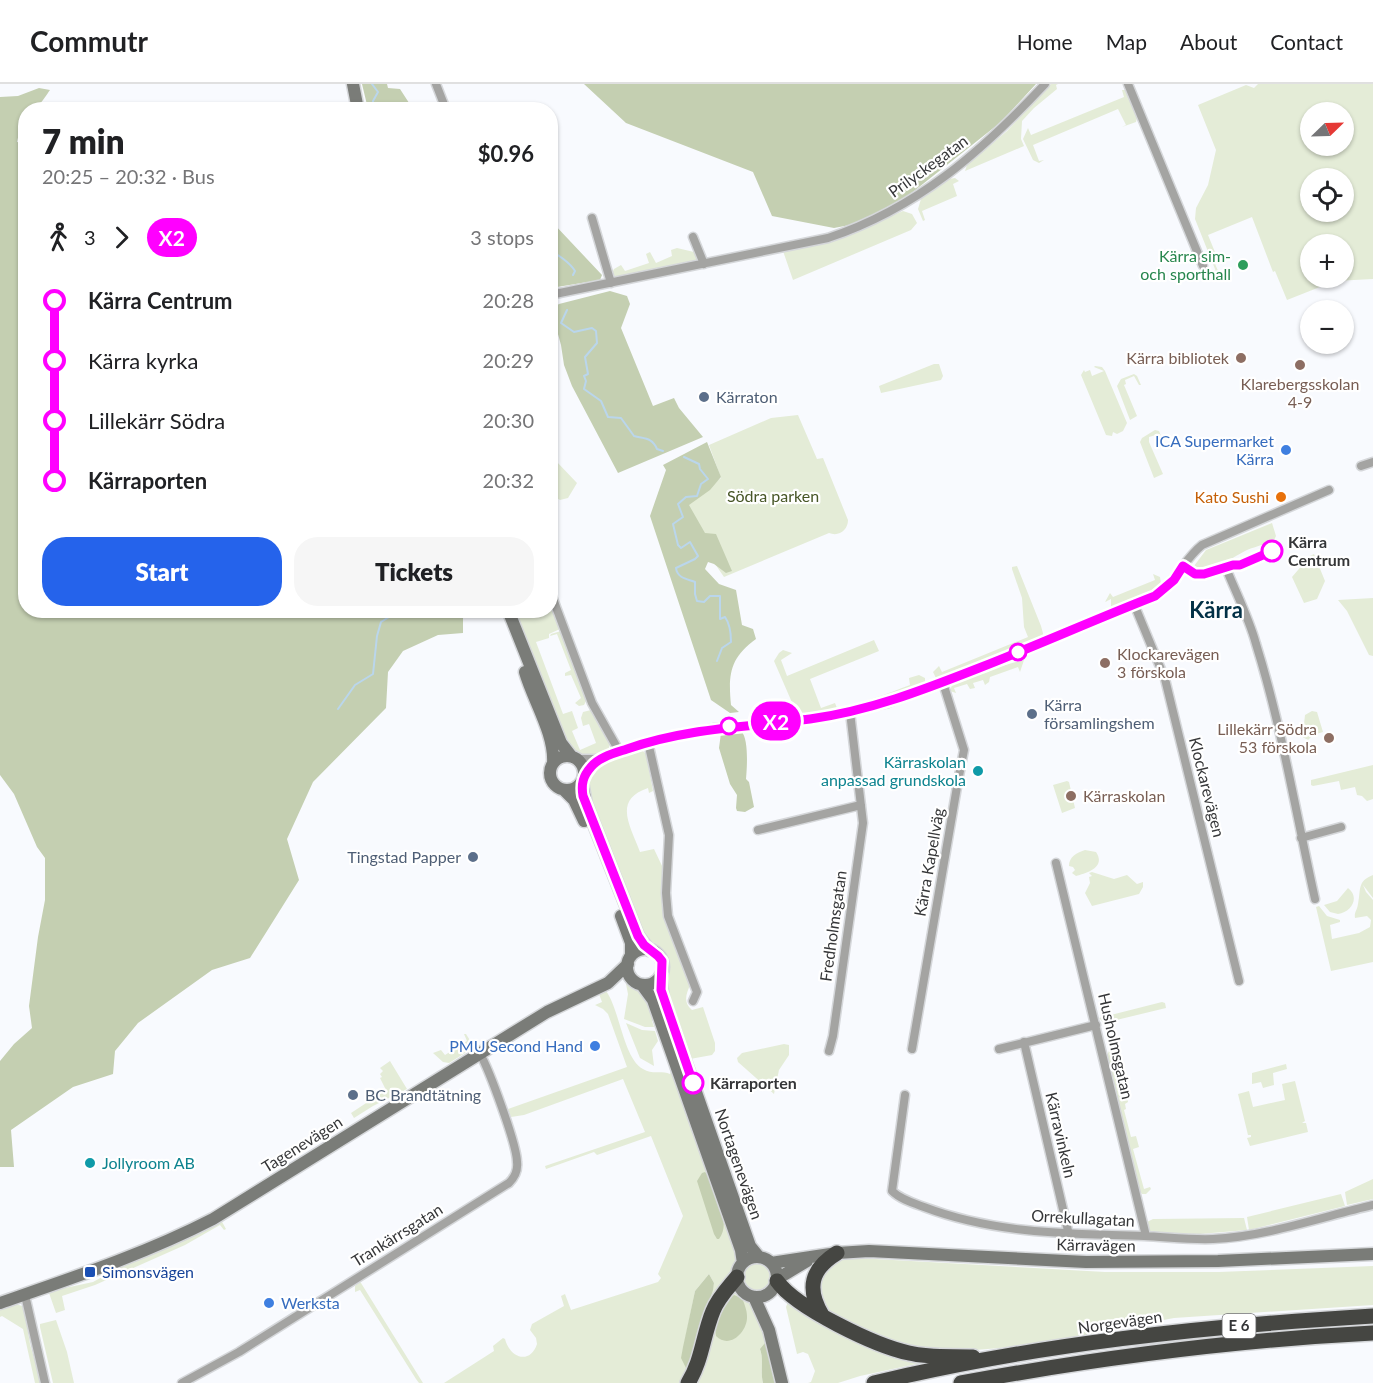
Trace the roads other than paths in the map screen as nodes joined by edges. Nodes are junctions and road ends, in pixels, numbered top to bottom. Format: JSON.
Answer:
{"nodes":[{"id":1,"x":353,"y":84,"type":"edge"},
{"id":2,"x":436,"y":84,"type":"edge"},
{"id":3,"x":1045,"y":84,"type":"edge"},
{"id":4,"x":1128,"y":84,"type":"edge"},
{"id":5,"x":356,"y":102,"type":"edge"},
{"id":6,"x":443,"y":102,"type":"edge"},
{"id":7,"x":592,"y":218,"type":"dead end"},
{"id":8,"x":693,"y":237,"type":"dead end"},
{"id":9,"x":704,"y":264,"type":"junction"},
{"id":10,"x":1203,"y":266,"type":"dead end"},
{"id":11,"x":610,"y":283,"type":"junction"},
{"id":12,"x":558,"y":293,"type":"edge"},
{"id":13,"x":1373,"y":462,"type":"edge"},
{"id":14,"x":1361,"y":466,"type":"dead end"},
{"id":15,"x":1329,"y":490,"type":"dead end"},
{"id":16,"x":1183,"y":566,"type":"junction"},
{"id":17,"x":1134,"y":604,"type":"junction"},
{"id":18,"x":558,"y":612,"type":"edge"},
{"id":19,"x":511,"y":618,"type":"edge"},
{"id":20,"x":517,"y":636,"type":"junction"},
{"id":21,"x":943,"y":682,"type":"junction"},
{"id":22,"x":850,"y":712,"type":"junction"},
{"id":23,"x":648,"y":742,"type":"junction"},
{"id":24,"x":618,"y":751,"type":"junction"},
{"id":25,"x":574,"y":758,"type":"junction"},
{"id":26,"x":600,"y":759,"type":"junction"},
{"id":27,"x":553,"y":763,"type":"junction"},
{"id":28,"x":583,"y":779,"type":"junction"},
{"id":29,"x":564,"y":790,"type":"junction"},
{"id":30,"x":861,"y":806,"type":"junction"},
{"id":31,"x":1341,"y":827,"type":"dead end"},
{"id":32,"x":758,"y":830,"type":"dead end"},
{"id":33,"x":1301,"y":838,"type":"junction"},
{"id":34,"x":1056,"y":863,"type":"dead end"},
{"id":35,"x":1315,"y":899,"type":"dead end"},
{"id":36,"x":649,"y":950,"type":"junction"},
{"id":37,"x":629,"y":960,"type":"junction"},
{"id":38,"x":660,"y":977,"type":"junction"},
{"id":39,"x":1239,"y":981,"type":"dead end"},
{"id":40,"x":608,"y":983,"type":"junction"},
{"id":41,"x":638,"y":983,"type":"junction"},
{"id":42,"x":693,"y":1001,"type":"dead end"},
{"id":43,"x":1096,"y":1025,"type":"junction"},
{"id":44,"x":1024,"y":1042,"type":"junction"},
{"id":45,"x":999,"y":1048,"type":"dead end"},
{"id":46,"x":912,"y":1049,"type":"dead end"},
{"id":47,"x":829,"y":1051,"type":"dead end"},
{"id":48,"x":480,"y":1054,"type":"junction"},
{"id":49,"x":905,"y":1095,"type":"dead end"},
{"id":50,"x":1373,"y":1204,"type":"edge"},
{"id":51,"x":1069,"y":1234,"type":"junction"},
{"id":52,"x":1146,"y":1236,"type":"junction"},
{"id":53,"x":837,"y":1253,"type":"junction"},
{"id":54,"x":1373,"y":1254,"type":"edge"},
{"id":55,"x":818,"y":1256,"type":"junction"},
{"id":56,"x":765,"y":1260,"type":"junction"},
{"id":57,"x":740,"y":1270,"type":"junction"},
{"id":58,"x":774,"y":1284,"type":"junction"},
{"id":59,"x":25,"y":1295,"type":"junction"},
{"id":60,"x":754,"y":1297,"type":"junction"},
{"id":61,"x":0,"y":1303,"type":"edge"},
{"id":62,"x":822,"y":1315,"type":"junction"},
{"id":63,"x":1373,"y":1316,"type":"edge"},
{"id":64,"x":769,"y":1330,"type":"junction"},
{"id":65,"x":1373,"y":1333,"type":"edge"},
{"id":66,"x":1006,"y":1357,"type":"junction"},
{"id":67,"x":1088,"y":1362,"type":"junction"},
{"id":68,"x":45,"y":1383,"type":"edge"},
{"id":69,"x":182,"y":1383,"type":"edge"},
{"id":70,"x":688,"y":1383,"type":"edge"},
{"id":71,"x":782,"y":1383,"type":"edge"},
{"id":72,"x":874,"y":1383,"type":"edge"},
{"id":73,"x":961,"y":1383,"type":"edge"},
{"id":74,"x":1008,"y":1383,"type":"edge"}],
"edges":[{"from":1,"to":5,"type":"street"},
{"from":2,"to":6,"type":"street"},
{"from":3,"to":9,"type":"street","name":"Prilyckegatan"},
{"from":4,"to":10,"type":"street"},
{"from":7,"to":11,"type":"street"},
{"from":8,"to":9,"type":"street"},
{"from":9,"to":11,"type":"street","name":"Prilyckegatan"},
{"from":11,"to":12,"type":"street","name":"Prilyckegatan"},
{"from":13,"to":14,"type":"street"},
{"from":15,"to":16,"type":"street"},
{"from":16,"to":17,"type":"street"},
{"from":16,"to":33,"type":"street"},
{"from":17,"to":21,"type":"street"},
{"from":17,"to":39,"type":"street","name":"Klockarevägen"},
{"from":18,"to":24,"type":"street"},
{"from":19,"to":20,"type":"street","name":"Nortagenevägen"},
{"from":20,"to":25,"type":"street","name":"Nortagenevägen"},
{"from":20,"to":27,"type":"street","name":"Nortagenevägen"},
{"from":21,"to":22,"type":"street"},
{"from":21,"to":46,"type":"street","name":"Kärra Kapellväg"},
{"from":22,"to":23,"type":"street"},
{"from":22,"to":30,"type":"street","name":"Fredholmsgatan"},
{"from":23,"to":24,"type":"street"},
{"from":23,"to":42,"type":"street"},
{"from":24,"to":26,"type":"street"},
{"from":25,"to":26,"type":"street"},
{"from":25,"to":27,"type":"street"},
{"from":25,"to":28,"type":"street","name":"Nortagenevägen"},
{"from":26,"to":28,"type":"street"},
{"from":27,"to":29,"type":"street","name":"Nortagenevägen"},
{"from":28,"to":29,"type":"street"},
{"from":28,"to":36,"type":"street","name":"Nortagenevägen"},
{"from":29,"to":37,"type":"street","name":"Nortagenevägen"},
{"from":30,"to":32,"type":"street"},
{"from":30,"to":47,"type":"street","name":"Fredholmsgatan"},
{"from":31,"to":33,"type":"street"},
{"from":33,"to":35,"type":"street"},
{"from":34,"to":43,"type":"street","name":"Husholmsgatan"},
{"from":36,"to":37,"type":"street"},
{"from":36,"to":38,"type":"street","name":"Nortagenevägen"},
{"from":37,"to":40,"type":"street","name":"Tagenevägen"},
{"from":37,"to":41,"type":"street","name":"Nortagenevägen"},
{"from":38,"to":41,"type":"street"},
{"from":38,"to":56,"type":"street","name":"Nortagenevägen"},
{"from":40,"to":41,"type":"street","name":"Tagenevägen"},
{"from":40,"to":48,"type":"street","name":"Tagenevägen"},
{"from":41,"to":57,"type":"street","name":"Nortagenevägen"},
{"from":43,"to":44,"type":"street"},
{"from":43,"to":52,"type":"street","name":"Husholmsgatan"},
{"from":44,"to":45,"type":"street"},
{"from":44,"to":51,"type":"street","name":"Kärravinkeln"},
{"from":48,"to":59,"type":"street","name":"Tagenevägen"},
{"from":48,"to":69,"type":"street","name":"Trankärrsgatan"},
{"from":49,"to":51,"type":"street","name":"Orrekullagatan"},
{"from":50,"to":52,"type":"street","name":"Orrekullagatan"},
{"from":51,"to":52,"type":"street","name":"Orrekullagatan"},
{"from":53,"to":54,"type":"street","name":"Kärravägen"},
{"from":53,"to":55,"type":"street","name":"Kärravägen"},
{"from":53,"to":62,"type":"highway"},
{"from":55,"to":56,"type":"street","name":"Kärravägen"},
{"from":55,"to":58,"type":"street","name":"Kärravägen"},
{"from":56,"to":57,"type":"street"},
{"from":56,"to":58,"type":"street","name":"Nortagenevägen"},
{"from":57,"to":60,"type":"street","name":"Nortagenevägen"},
{"from":57,"to":70,"type":"highway"},
{"from":58,"to":60,"type":"street"},
{"from":58,"to":62,"type":"highway"},
{"from":58,"to":64,"type":"street","name":"Nortagenevägen"},
{"from":59,"to":61,"type":"street","name":"Tagenevägen"},
{"from":59,"to":68,"type":"street"},
{"from":60,"to":64,"type":"street","name":"Nortagenevägen"},
{"from":62,"to":66,"type":"highway"},
{"from":63,"to":66,"type":"highway","name":"Norgevägen","number":"E 6"},
{"from":64,"to":71,"type":"street","name":"Nortagenevägen"},
{"from":65,"to":67,"type":"highway","number":"E 6"},
{"from":66,"to":72,"type":"highway","name":"Norgevägen","number":"E 6"},
{"from":67,"to":73,"type":"highway","number":"E 6"},
{"from":67,"to":74,"type":"highway"}]}
